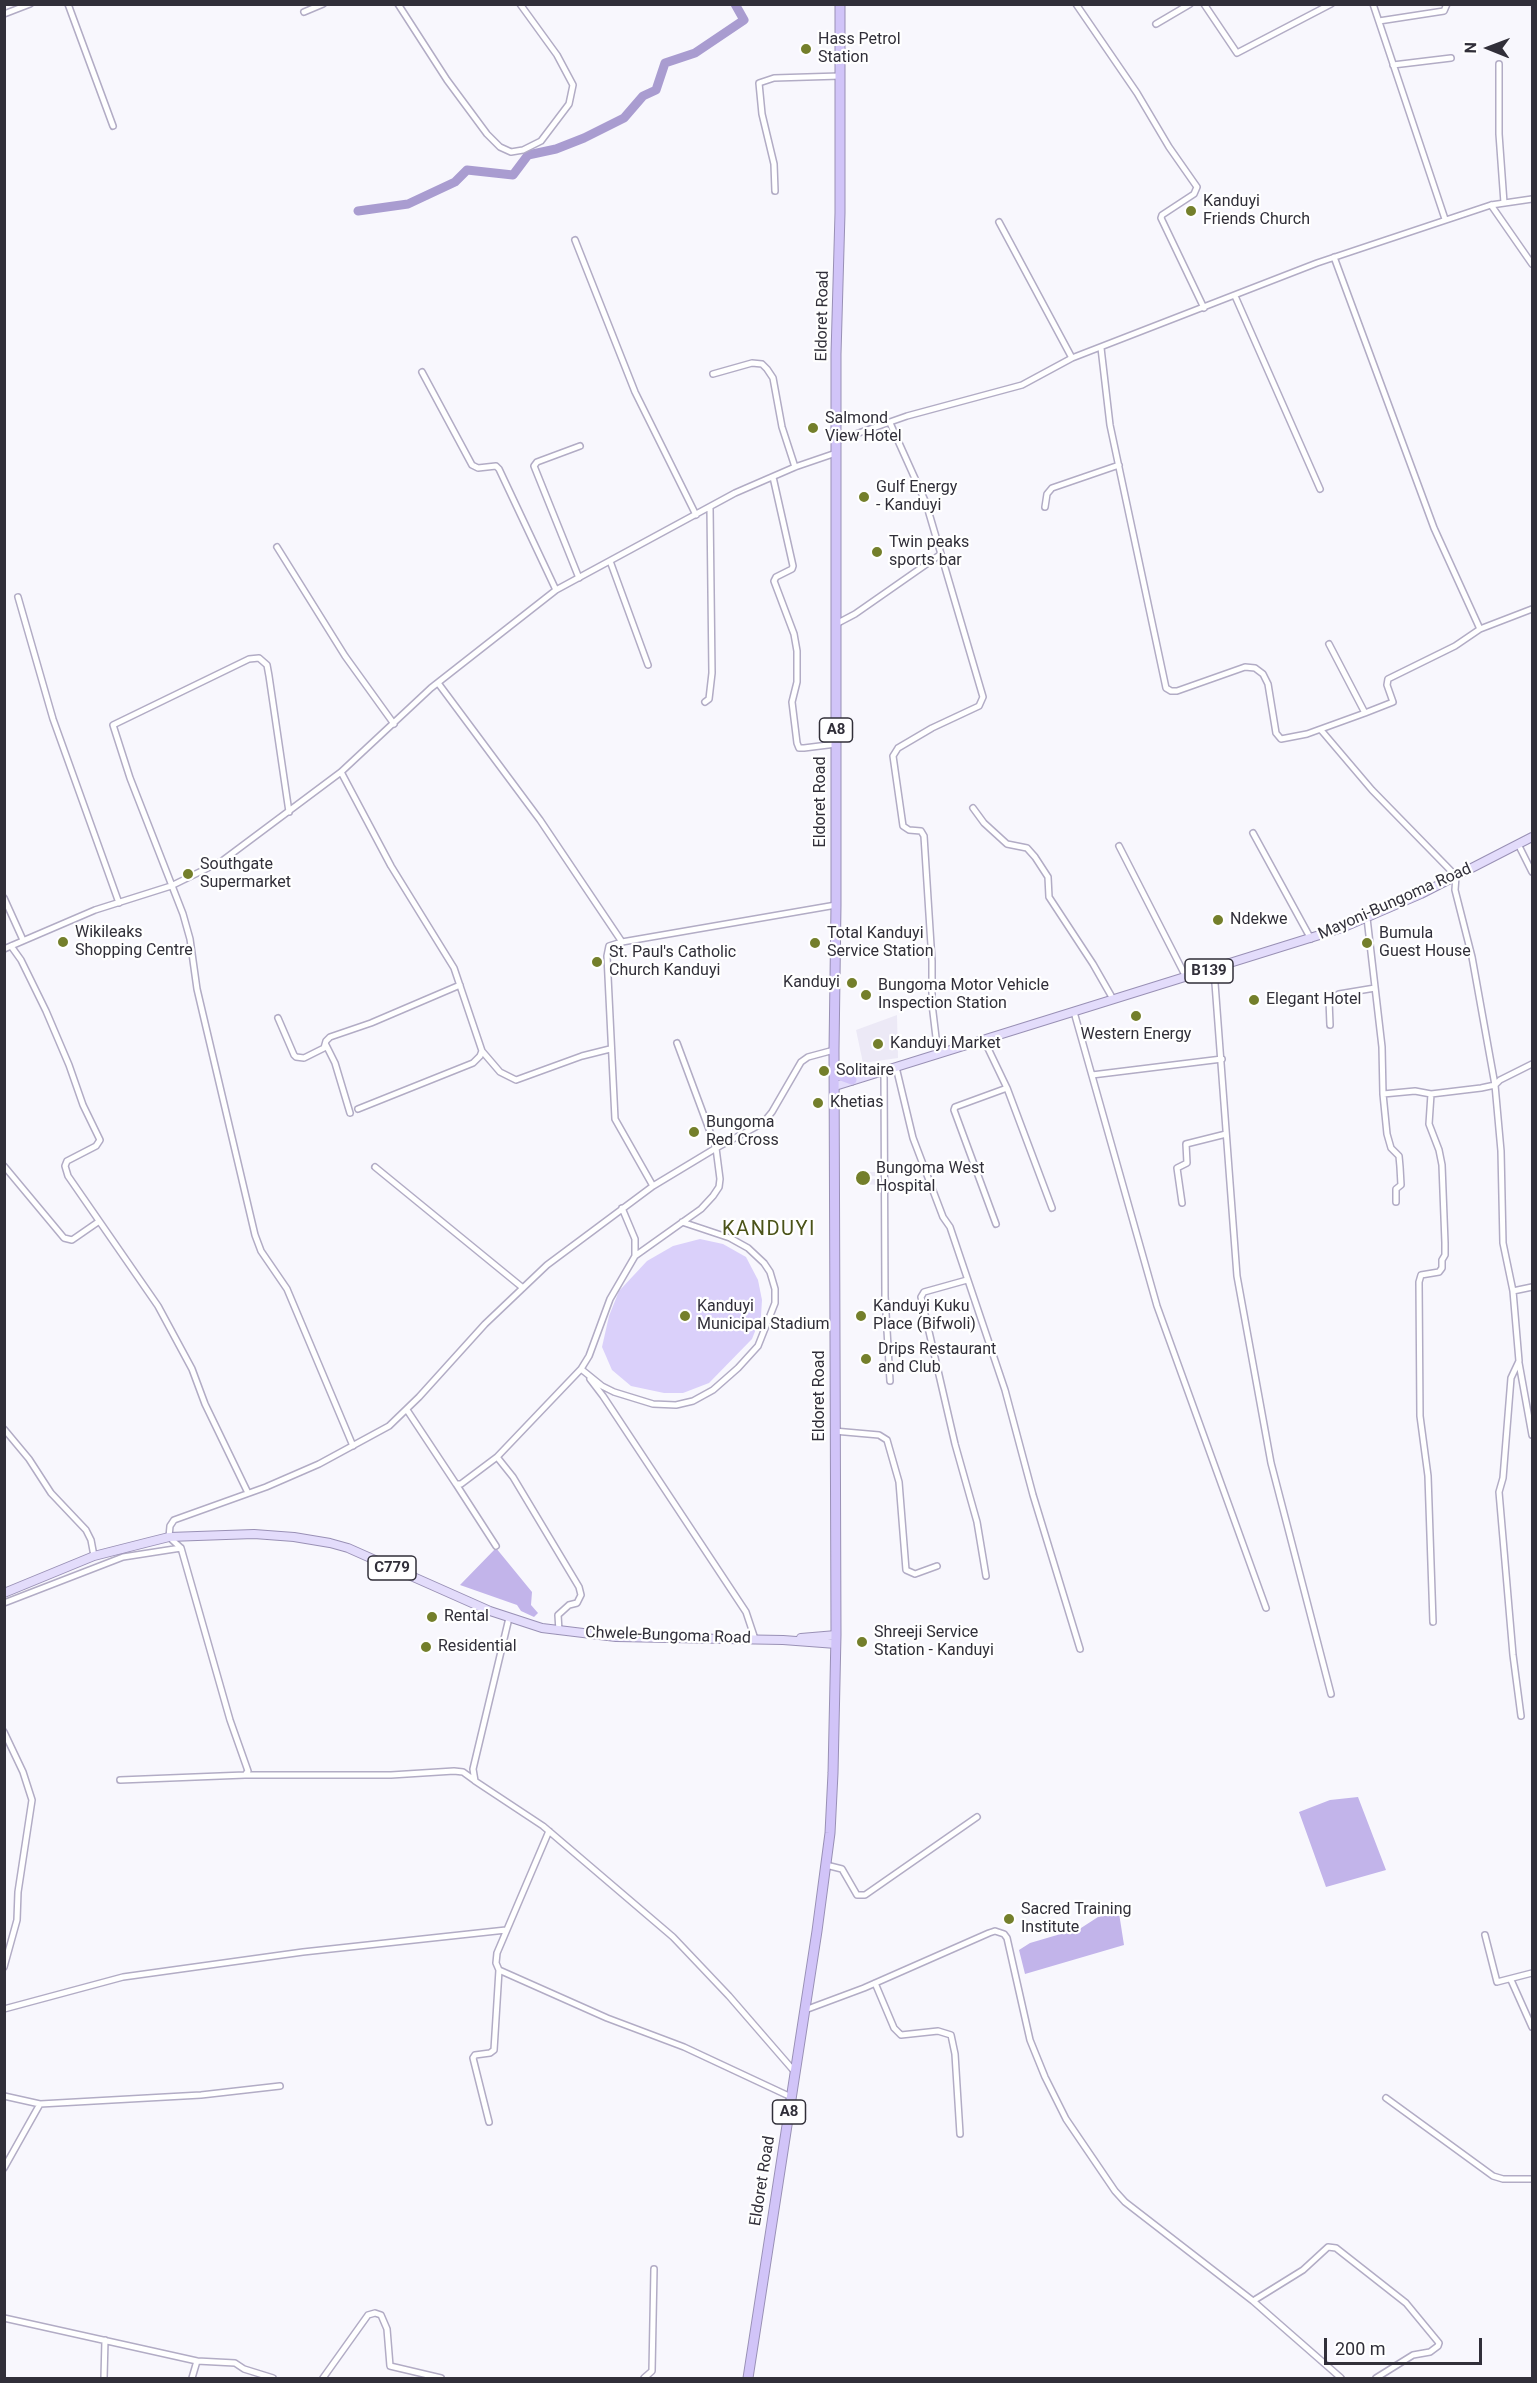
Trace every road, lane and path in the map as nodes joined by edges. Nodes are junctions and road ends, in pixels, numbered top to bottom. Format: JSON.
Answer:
{"nodes":[{"id":1,"x":30,"y":4,"type":"edge"},
{"id":2,"x":68,"y":4,"type":"edge"},
{"id":3,"x":323,"y":4,"type":"edge"},
{"id":4,"x":398,"y":4,"type":"edge"},
{"id":5,"x":520,"y":4,"type":"edge"},
{"id":6,"x":840,"y":4,"type":"edge"},
{"id":7,"x":1076,"y":4,"type":"edge"},
{"id":8,"x":1190,"y":4,"type":"edge"},
{"id":9,"x":1204,"y":4,"type":"edge"},
{"id":10,"x":1331,"y":4,"type":"edge"},
{"id":11,"x":1373,"y":4,"type":"edge"},
{"id":12,"x":1447,"y":4,"type":"edge"},
{"id":13,"x":304,"y":12,"type":"dead end"},
{"id":14,"x":4,"y":14,"type":"edge"},
{"id":15,"x":1378,"y":21,"type":"junction"},
{"id":16,"x":1156,"y":24,"type":"dead end"},
{"id":17,"x":1451,"y":58,"type":"dead end"},
{"id":18,"x":1499,"y":64,"type":"dead end"},
{"id":19,"x":1393,"y":65,"type":"junction"},
{"id":20,"x":840,"y":76,"type":"junction"},
{"id":21,"x":113,"y":126,"type":"dead end"},
{"id":22,"x":775,"y":191,"type":"dead end"},
{"id":23,"x":1533,"y":199,"type":"edge"},
{"id":24,"x":1504,"y":203,"type":"junction"},
{"id":25,"x":1491,"y":205,"type":"junction"},
{"id":26,"x":1445,"y":219,"type":"junction"},
{"id":27,"x":999,"y":222,"type":"dead end"},
{"id":28,"x":575,"y":240,"type":"dead end"},
{"id":29,"x":1335,"y":257,"type":"junction"},
{"id":30,"x":1533,"y":264,"type":"edge"},
{"id":31,"x":1236,"y":296,"type":"junction"},
{"id":32,"x":1204,"y":308,"type":"junction"},
{"id":33,"x":1101,"y":348,"type":"junction"},
{"id":34,"x":1072,"y":358,"type":"junction"},
{"id":35,"x":422,"y":372,"type":"dead end"},
{"id":36,"x":713,"y":374,"type":"dead end"},
{"id":37,"x":890,"y":423,"type":"junction"},
{"id":38,"x":836,"y":441,"type":"junction"},
{"id":39,"x":580,"y":446,"type":"dead end"},
{"id":40,"x":836,"y":453,"type":"junction"},
{"id":41,"x":1119,"y":465,"type":"junction"},
{"id":42,"x":795,"y":467,"type":"junction"},
{"id":43,"x":773,"y":477,"type":"junction"},
{"id":44,"x":1320,"y":489,"type":"dead end"},
{"id":45,"x":1046,"y":507,"type":"dead end"},
{"id":46,"x":710,"y":508,"type":"junction"},
{"id":47,"x":696,"y":515,"type":"junction"},
{"id":48,"x":277,"y":547,"type":"dead end"},
{"id":49,"x":941,"y":554,"type":"junction"},
{"id":50,"x":610,"y":561,"type":"junction"},
{"id":51,"x":579,"y":578,"type":"junction"},
{"id":52,"x":556,"y":590,"type":"junction"},
{"id":53,"x":18,"y":597,"type":"dead end"},
{"id":54,"x":1533,"y":609,"type":"edge"},
{"id":55,"x":836,"y":624,"type":"junction"},
{"id":56,"x":1480,"y":629,"type":"junction"},
{"id":57,"x":1329,"y":644,"type":"dead end"},
{"id":58,"x":648,"y":665,"type":"dead end"},
{"id":59,"x":438,"y":683,"type":"junction"},
{"id":60,"x":705,"y":702,"type":"dead end"},
{"id":61,"x":1365,"y":713,"type":"junction"},
{"id":62,"x":394,"y":724,"type":"junction"},
{"id":63,"x":1321,"y":730,"type":"junction"},
{"id":64,"x":836,"y":744,"type":"junction"},
{"id":65,"x":341,"y":772,"type":"junction"},
{"id":66,"x":973,"y":808,"type":"dead end"},
{"id":67,"x":290,"y":812,"type":"junction"},
{"id":68,"x":1253,"y":833,"type":"dead end"},
{"id":69,"x":1533,"y":837,"type":"edge"},
{"id":70,"x":1518,"y":844,"type":"junction"},
{"id":71,"x":1119,"y":846,"type":"dead end"},
{"id":72,"x":1533,"y":872,"type":"edge"},
{"id":73,"x":1456,"y":876,"type":"junction"},
{"id":74,"x":171,"y":886,"type":"junction"},
{"id":75,"x":4,"y":898,"type":"edge"},
{"id":76,"x":118,"y":903,"type":"junction"},
{"id":77,"x":836,"y":905,"type":"junction"},
{"id":78,"x":1367,"y":918,"type":"junction"},
{"id":79,"x":1311,"y":939,"type":"junction"},
{"id":80,"x":23,"y":940,"type":"junction"},
{"id":81,"x":622,"y":942,"type":"junction"},
{"id":82,"x":11,"y":946,"type":"junction"},
{"id":83,"x":4,"y":949,"type":"edge"},
{"id":84,"x":1214,"y":970,"type":"junction"},
{"id":85,"x":1186,"y":978,"type":"junction"},
{"id":86,"x":460,"y":985,"type":"junction"},
{"id":87,"x":1375,"y":988,"type":"junction"},
{"id":88,"x":1113,"y":999,"type":"junction"},
{"id":89,"x":1074,"y":1012,"type":"junction"},
{"id":90,"x":278,"y":1018,"type":"dead end"},
{"id":91,"x":1330,"y":1025,"type":"dead end"},
{"id":92,"x":984,"y":1040,"type":"junction"},
{"id":93,"x":677,"y":1043,"type":"dead end"},
{"id":94,"x":326,"y":1045,"type":"junction"},
{"id":95,"x":610,"y":1049,"type":"junction"},
{"id":96,"x":834,"y":1050,"type":"junction"},
{"id":97,"x":482,"y":1051,"type":"junction"},
{"id":98,"x":938,"y":1054,"type":"junction"},
{"id":99,"x":1222,"y":1059,"type":"junction"},
{"id":100,"x":1533,"y":1064,"type":"edge"},
{"id":101,"x":896,"y":1067,"type":"junction"},
{"id":102,"x":834,"y":1068,"type":"junction"},
{"id":103,"x":884,"y":1072,"type":"junction"},
{"id":104,"x":874,"y":1075,"type":"junction"},
{"id":105,"x":1092,"y":1076,"type":"junction"},
{"id":106,"x":852,"y":1080,"type":"junction"},
{"id":107,"x":1495,"y":1085,"type":"junction"},
{"id":108,"x":1007,"y":1088,"type":"junction"},
{"id":109,"x":835,"y":1089,"type":"junction"},
{"id":110,"x":1383,"y":1094,"type":"junction"},
{"id":111,"x":1431,"y":1094,"type":"junction"},
{"id":112,"x":358,"y":1109,"type":"dead end"},
{"id":113,"x":350,"y":1113,"type":"dead end"},
{"id":114,"x":1226,"y":1134,"type":"junction"},
{"id":115,"x":716,"y":1148,"type":"junction"},
{"id":116,"x":4,"y":1166,"type":"edge"},
{"id":117,"x":375,"y":1167,"type":"dead end"},
{"id":118,"x":653,"y":1186,"type":"junction"},
{"id":119,"x":1396,"y":1202,"type":"dead end"},
{"id":120,"x":1182,"y":1203,"type":"dead end"},
{"id":121,"x":622,"y":1208,"type":"junction"},
{"id":122,"x":1052,"y":1208,"type":"dead end"},
{"id":123,"x":98,"y":1222,"type":"junction"},
{"id":124,"x":682,"y":1222,"type":"junction"},
{"id":125,"x":996,"y":1224,"type":"dead end"},
{"id":126,"x":635,"y":1256,"type":"junction"},
{"id":127,"x":967,"y":1280,"type":"junction"},
{"id":128,"x":1533,"y":1287,"type":"edge"},
{"id":129,"x":523,"y":1288,"type":"junction"},
{"id":130,"x":1513,"y":1291,"type":"junction"},
{"id":131,"x":1519,"y":1361,"type":"junction"},
{"id":132,"x":581,"y":1369,"type":"junction"},
{"id":133,"x":890,"y":1381,"type":"dead end"},
{"id":134,"x":407,"y":1410,"type":"junction"},
{"id":135,"x":4,"y":1429,"type":"edge"},
{"id":136,"x":834,"y":1431,"type":"junction"},
{"id":137,"x":1533,"y":1435,"type":"edge"},
{"id":138,"x":353,"y":1446,"type":"junction"},
{"id":139,"x":497,"y":1457,"type":"junction"},
{"id":140,"x":456,"y":1484,"type":"junction"},
{"id":141,"x":248,"y":1494,"type":"junction"},
{"id":142,"x":169,"y":1537,"type":"junction"},
{"id":143,"x":496,"y":1546,"type":"dead end"},
{"id":144,"x":181,"y":1548,"type":"junction"},
{"id":145,"x":94,"y":1556,"type":"junction"},
{"id":146,"x":937,"y":1566,"type":"dead end"},
{"id":147,"x":986,"y":1576,"type":"dead end"},
{"id":148,"x":8,"y":1591,"type":"edge"},
{"id":149,"x":15,"y":1600,"type":"junction"},
{"id":150,"x":4,"y":1603,"type":"edge"},
{"id":151,"x":1266,"y":1608,"type":"dead end"},
{"id":152,"x":508,"y":1618,"type":"junction"},
{"id":153,"x":1433,"y":1622,"type":"dead end"},
{"id":154,"x":559,"y":1631,"type":"junction"},
{"id":155,"x":755,"y":1639,"type":"junction"},
{"id":156,"x":834,"y":1640,"type":"junction"},
{"id":157,"x":1080,"y":1649,"type":"dead end"},
{"id":158,"x":1331,"y":1694,"type":"dead end"},
{"id":159,"x":1521,"y":1716,"type":"dead end"},
{"id":160,"x":4,"y":1732,"type":"edge"},
{"id":161,"x":245,"y":1775,"type":"junction"},
{"id":162,"x":120,"y":1780,"type":"dead end"},
{"id":163,"x":475,"y":1781,"type":"junction"},
{"id":164,"x":977,"y":1817,"type":"dead end"},
{"id":165,"x":549,"y":1832,"type":"junction"},
{"id":166,"x":826,"y":1865,"type":"junction"},
{"id":167,"x":506,"y":1930,"type":"junction"},
{"id":168,"x":1485,"y":1935,"type":"dead end"},
{"id":169,"x":4,"y":1967,"type":"edge"},
{"id":170,"x":499,"y":1970,"type":"junction"},
{"id":171,"x":1533,"y":1973,"type":"edge"},
{"id":172,"x":1511,"y":1980,"type":"junction"},
{"id":173,"x":875,"y":1983,"type":"junction"},
{"id":174,"x":4,"y":2009,"type":"edge"},
{"id":175,"x":805,"y":2010,"type":"junction"},
{"id":176,"x":1533,"y":2027,"type":"edge"},
{"id":177,"x":795,"y":2073,"type":"junction"},
{"id":178,"x":280,"y":2086,"type":"dead end"},
{"id":179,"x":4,"y":2096,"type":"edge"},
{"id":180,"x":792,"y":2097,"type":"junction"},
{"id":181,"x":1386,"y":2097,"type":"dead end"},
{"id":182,"x":39,"y":2104,"type":"junction"},
{"id":183,"x":489,"y":2122,"type":"dead end"},
{"id":184,"x":960,"y":2134,"type":"dead end"},
{"id":185,"x":4,"y":2168,"type":"edge"},
{"id":186,"x":1533,"y":2179,"type":"edge"},
{"id":187,"x":654,"y":2269,"type":"dead end"},
{"id":188,"x":1253,"y":2301,"type":"junction"},
{"id":189,"x":4,"y":2318,"type":"edge"},
{"id":190,"x":105,"y":2340,"type":"junction"},
{"id":191,"x":197,"y":2361,"type":"junction"},
{"id":192,"x":104,"y":2379,"type":"edge"},
{"id":193,"x":192,"y":2379,"type":"edge"},
{"id":194,"x":273,"y":2379,"type":"edge"},
{"id":195,"x":322,"y":2379,"type":"edge"},
{"id":196,"x":441,"y":2379,"type":"edge"},
{"id":197,"x":644,"y":2379,"type":"edge"},
{"id":198,"x":748,"y":2379,"type":"edge"},
{"id":199,"x":1341,"y":2379,"type":"edge"},
{"id":200,"x":1376,"y":2379,"type":"edge"}],
"edges":[{"from":1,"to":14,"type":"street"},
{"from":2,"to":21,"type":"street"},
{"from":3,"to":13,"type":"street"},
{"from":4,"to":5,"type":"street"},
{"from":6,"to":20,"type":"highway","name":"Eldoret Road","number":"A8"},
{"from":7,"to":32,"type":"street"},
{"from":8,"to":16,"type":"street"},
{"from":9,"to":10,"type":"street"},
{"from":11,"to":15,"type":"street"},
{"from":12,"to":15,"type":"street"},
{"from":15,"to":19,"type":"street"},
{"from":17,"to":19,"type":"street"},
{"from":18,"to":24,"type":"street"},
{"from":19,"to":26,"type":"street"},
{"from":20,"to":22,"type":"street"},
{"from":20,"to":38,"type":"highway","name":"Eldoret Road","number":"A8"},
{"from":23,"to":24,"type":"street"},
{"from":24,"to":25,"type":"street"},
{"from":25,"to":26,"type":"street"},
{"from":25,"to":30,"type":"street"},
{"from":26,"to":29,"type":"street"},
{"from":27,"to":34,"type":"street"},
{"from":28,"to":47,"type":"street"},
{"from":29,"to":31,"type":"street"},
{"from":29,"to":56,"type":"street"},
{"from":31,"to":32,"type":"street"},
{"from":31,"to":44,"type":"street"},
{"from":32,"to":33,"type":"street"},
{"from":33,"to":34,"type":"street"},
{"from":33,"to":41,"type":"street"},
{"from":34,"to":37,"type":"street"},
{"from":35,"to":52,"type":"street"},
{"from":36,"to":42,"type":"street"},
{"from":37,"to":38,"type":"street"},
{"from":37,"to":49,"type":"street"},
{"from":38,"to":40,"type":"highway","name":"Eldoret Road","number":"A8"},
{"from":39,"to":51,"type":"street"},
{"from":40,"to":42,"type":"street"},
{"from":40,"to":55,"type":"highway","name":"Eldoret Road","number":"A8"},
{"from":41,"to":45,"type":"street"},
{"from":41,"to":63,"type":"street"},
{"from":42,"to":43,"type":"street"},
{"from":43,"to":46,"type":"street"},
{"from":43,"to":64,"type":"street"},
{"from":46,"to":47,"type":"street"},
{"from":46,"to":60,"type":"street"},
{"from":47,"to":50,"type":"street"},
{"from":48,"to":62,"type":"street"},
{"from":49,"to":55,"type":"street"},
{"from":49,"to":98,"type":"street"},
{"from":50,"to":51,"type":"street"},
{"from":50,"to":58,"type":"street"},
{"from":51,"to":52,"type":"street"},
{"from":52,"to":59,"type":"street"},
{"from":53,"to":76,"type":"street"},
{"from":54,"to":56,"type":"street"},
{"from":55,"to":64,"type":"highway","name":"Eldoret Road","number":"A8"},
{"from":56,"to":61,"type":"street"},
{"from":57,"to":61,"type":"street"},
{"from":59,"to":62,"type":"street"},
{"from":59,"to":81,"type":"street"},
{"from":61,"to":63,"type":"street"},
{"from":62,"to":65,"type":"street"},
{"from":63,"to":73,"type":"street"},
{"from":64,"to":77,"type":"highway","name":"Eldoret Road","number":"A8"},
{"from":65,"to":67,"type":"street"},
{"from":65,"to":86,"type":"street"},
{"from":66,"to":88,"type":"street"},
{"from":67,"to":74,"type":"street"},
{"from":67,"to":74,"type":"street"},
{"from":68,"to":79,"type":"street"},
{"from":69,"to":70,"type":"main road","name":"Mayoni-Bungoma Road","number":"B139"},
{"from":70,"to":72,"type":"street"},
{"from":70,"to":73,"type":"main road","name":"Mayoni-Bungoma Road","number":"B139"},
{"from":71,"to":85,"type":"street"},
{"from":73,"to":78,"type":"main road","name":"Mayoni-Bungoma Road","number":"B139"},
{"from":73,"to":107,"type":"street"},
{"from":74,"to":76,"type":"street"},
{"from":74,"to":138,"type":"street"},
{"from":75,"to":80,"type":"street"},
{"from":76,"to":80,"type":"street"},
{"from":77,"to":81,"type":"street"},
{"from":77,"to":96,"type":"highway","name":"Eldoret Road","number":"A8"},
{"from":78,"to":79,"type":"main road","name":"Mayoni-Bungoma Road","number":"B139"},
{"from":78,"to":87,"type":"street"},
{"from":79,"to":84,"type":"main road","name":"Mayoni-Bungoma Road","number":"B139"},
{"from":80,"to":82,"type":"street"},
{"from":81,"to":95,"type":"street"},
{"from":82,"to":83,"type":"street"},
{"from":82,"to":123,"type":"street"},
{"from":84,"to":85,"type":"main road","name":"Mayoni-Bungoma Road","number":"B139"},
{"from":84,"to":99,"type":"street"},
{"from":85,"to":88,"type":"main road","name":"Mayoni-Bungoma Road","number":"B139"},
{"from":86,"to":94,"type":"street"},
{"from":86,"to":97,"type":"street"},
{"from":87,"to":91,"type":"street"},
{"from":87,"to":110,"type":"street"},
{"from":88,"to":89,"type":"main road","name":"Mayoni-Bungoma Road","number":"B139"},
{"from":89,"to":92,"type":"main road","name":"Mayoni-Bungoma Road","number":"B139"},
{"from":89,"to":105,"type":"street"},
{"from":90,"to":94,"type":"street"},
{"from":92,"to":98,"type":"main road","name":"Mayoni-Bungoma Road","number":"B139"},
{"from":92,"to":108,"type":"street"},
{"from":93,"to":115,"type":"street"},
{"from":94,"to":113,"type":"street"},
{"from":95,"to":97,"type":"street"},
{"from":95,"to":118,"type":"street"},
{"from":96,"to":102,"type":"highway","name":"Eldoret Road","number":"A8"},
{"from":96,"to":115,"type":"street"},
{"from":97,"to":112,"type":"street"},
{"from":98,"to":101,"type":"main road","name":"Mayoni-Bungoma Road","number":"B139"},
{"from":99,"to":105,"type":"street"},
{"from":99,"to":114,"type":"street"},
{"from":100,"to":107,"type":"street"},
{"from":101,"to":103,"type":"main road","name":"Mayoni-Bungoma Road","number":"B139"},
{"from":101,"to":127,"type":"street"},
{"from":102,"to":106,"type":"highway"},
{"from":102,"to":109,"type":"highway","name":"Eldoret Road","number":"A8"},
{"from":103,"to":104,"type":"main road","name":"Mayoni-Bungoma Road","number":"B139"},
{"from":103,"to":133,"type":"street"},
{"from":104,"to":106,"type":"main road"},
{"from":104,"to":109,"type":"main road"},
{"from":105,"to":151,"type":"street"},
{"from":106,"to":109,"type":"main road"},
{"from":107,"to":111,"type":"street"},
{"from":107,"to":130,"type":"street"},
{"from":108,"to":122,"type":"street"},
{"from":108,"to":125,"type":"street"},
{"from":109,"to":136,"type":"highway","name":"Eldoret Road","number":"A8"},
{"from":110,"to":111,"type":"street"},
{"from":110,"to":119,"type":"street"},
{"from":111,"to":153,"type":"street"},
{"from":114,"to":120,"type":"street"},
{"from":114,"to":158,"type":"street"},
{"from":115,"to":118,"type":"street"},
{"from":115,"to":124,"type":"street"},
{"from":116,"to":123,"type":"street"},
{"from":117,"to":129,"type":"street"},
{"from":118,"to":121,"type":"street"},
{"from":121,"to":126,"type":"street"},
{"from":121,"to":129,"type":"street"},
{"from":123,"to":141,"type":"street"},
{"from":124,"to":126,"type":"street"},
{"from":124,"to":132,"type":"street"},
{"from":126,"to":132,"type":"street"},
{"from":127,"to":147,"type":"street"},
{"from":127,"to":157,"type":"street"},
{"from":128,"to":130,"type":"street"},
{"from":129,"to":134,"type":"street"},
{"from":130,"to":131,"type":"street"},
{"from":131,"to":137,"type":"street"},
{"from":131,"to":159,"type":"street"},
{"from":132,"to":139,"type":"street"},
{"from":132,"to":155,"type":"street"},
{"from":134,"to":138,"type":"street"},
{"from":134,"to":140,"type":"street"},
{"from":135,"to":145,"type":"street"},
{"from":136,"to":146,"type":"street"},
{"from":136,"to":156,"type":"highway","name":"Eldoret Road","number":"A8"},
{"from":138,"to":141,"type":"street"},
{"from":139,"to":140,"type":"street"},
{"from":139,"to":154,"type":"street"},
{"from":140,"to":143,"type":"street"},
{"from":141,"to":142,"type":"street"},
{"from":142,"to":144,"type":"street"},
{"from":142,"to":145,"type":"main road","name":"Chwele-Bungoma Road","number":"C779"},
{"from":142,"to":152,"type":"main road","name":"Chwele-Bungoma Road","number":"C779"},
{"from":144,"to":149,"type":"street"},
{"from":144,"to":161,"type":"street"},
{"from":145,"to":148,"type":"main road","name":"Chwele-Bungoma Road","number":"C779"},
{"from":148,"to":149,"type":"street"},
{"from":149,"to":150,"type":"street"},
{"from":152,"to":154,"type":"main road","name":"Chwele-Bungoma Road","number":"C779"},
{"from":152,"to":163,"type":"street"},
{"from":154,"to":155,"type":"main road","name":"Chwele-Bungoma Road","number":"C779"},
{"from":155,"to":156,"type":"main road","name":"Chwele-Bungoma Road","number":"C779"},
{"from":156,"to":166,"type":"highway","name":"Eldoret Road","number":"A8"},
{"from":160,"to":169,"type":"street"},
{"from":161,"to":162,"type":"street"},
{"from":161,"to":163,"type":"street"},
{"from":163,"to":165,"type":"street"},
{"from":164,"to":166,"type":"street"},
{"from":165,"to":167,"type":"street"},
{"from":165,"to":177,"type":"street"},
{"from":166,"to":175,"type":"highway","name":"Eldoret Road","number":"A8"},
{"from":167,"to":170,"type":"street"},
{"from":167,"to":174,"type":"street"},
{"from":168,"to":172,"type":"street"},
{"from":170,"to":180,"type":"street"},
{"from":170,"to":183,"type":"street"},
{"from":171,"to":172,"type":"street"},
{"from":172,"to":176,"type":"street"},
{"from":173,"to":175,"type":"street"},
{"from":173,"to":184,"type":"street"},
{"from":173,"to":188,"type":"street"},
{"from":175,"to":177,"type":"highway","name":"Eldoret Road","number":"A8"},
{"from":177,"to":180,"type":"highway","name":"Eldoret Road","number":"A8"},
{"from":178,"to":182,"type":"street"},
{"from":179,"to":182,"type":"street"},
{"from":180,"to":198,"type":"highway","name":"Eldoret Road","number":"A8"},
{"from":181,"to":186,"type":"street"},
{"from":182,"to":185,"type":"street"},
{"from":187,"to":197,"type":"street"},
{"from":188,"to":199,"type":"street"},
{"from":188,"to":200,"type":"street"},
{"from":189,"to":190,"type":"street"},
{"from":190,"to":191,"type":"street"},
{"from":190,"to":192,"type":"street"},
{"from":191,"to":193,"type":"street"},
{"from":191,"to":194,"type":"street"},
{"from":195,"to":196,"type":"street"}]}
